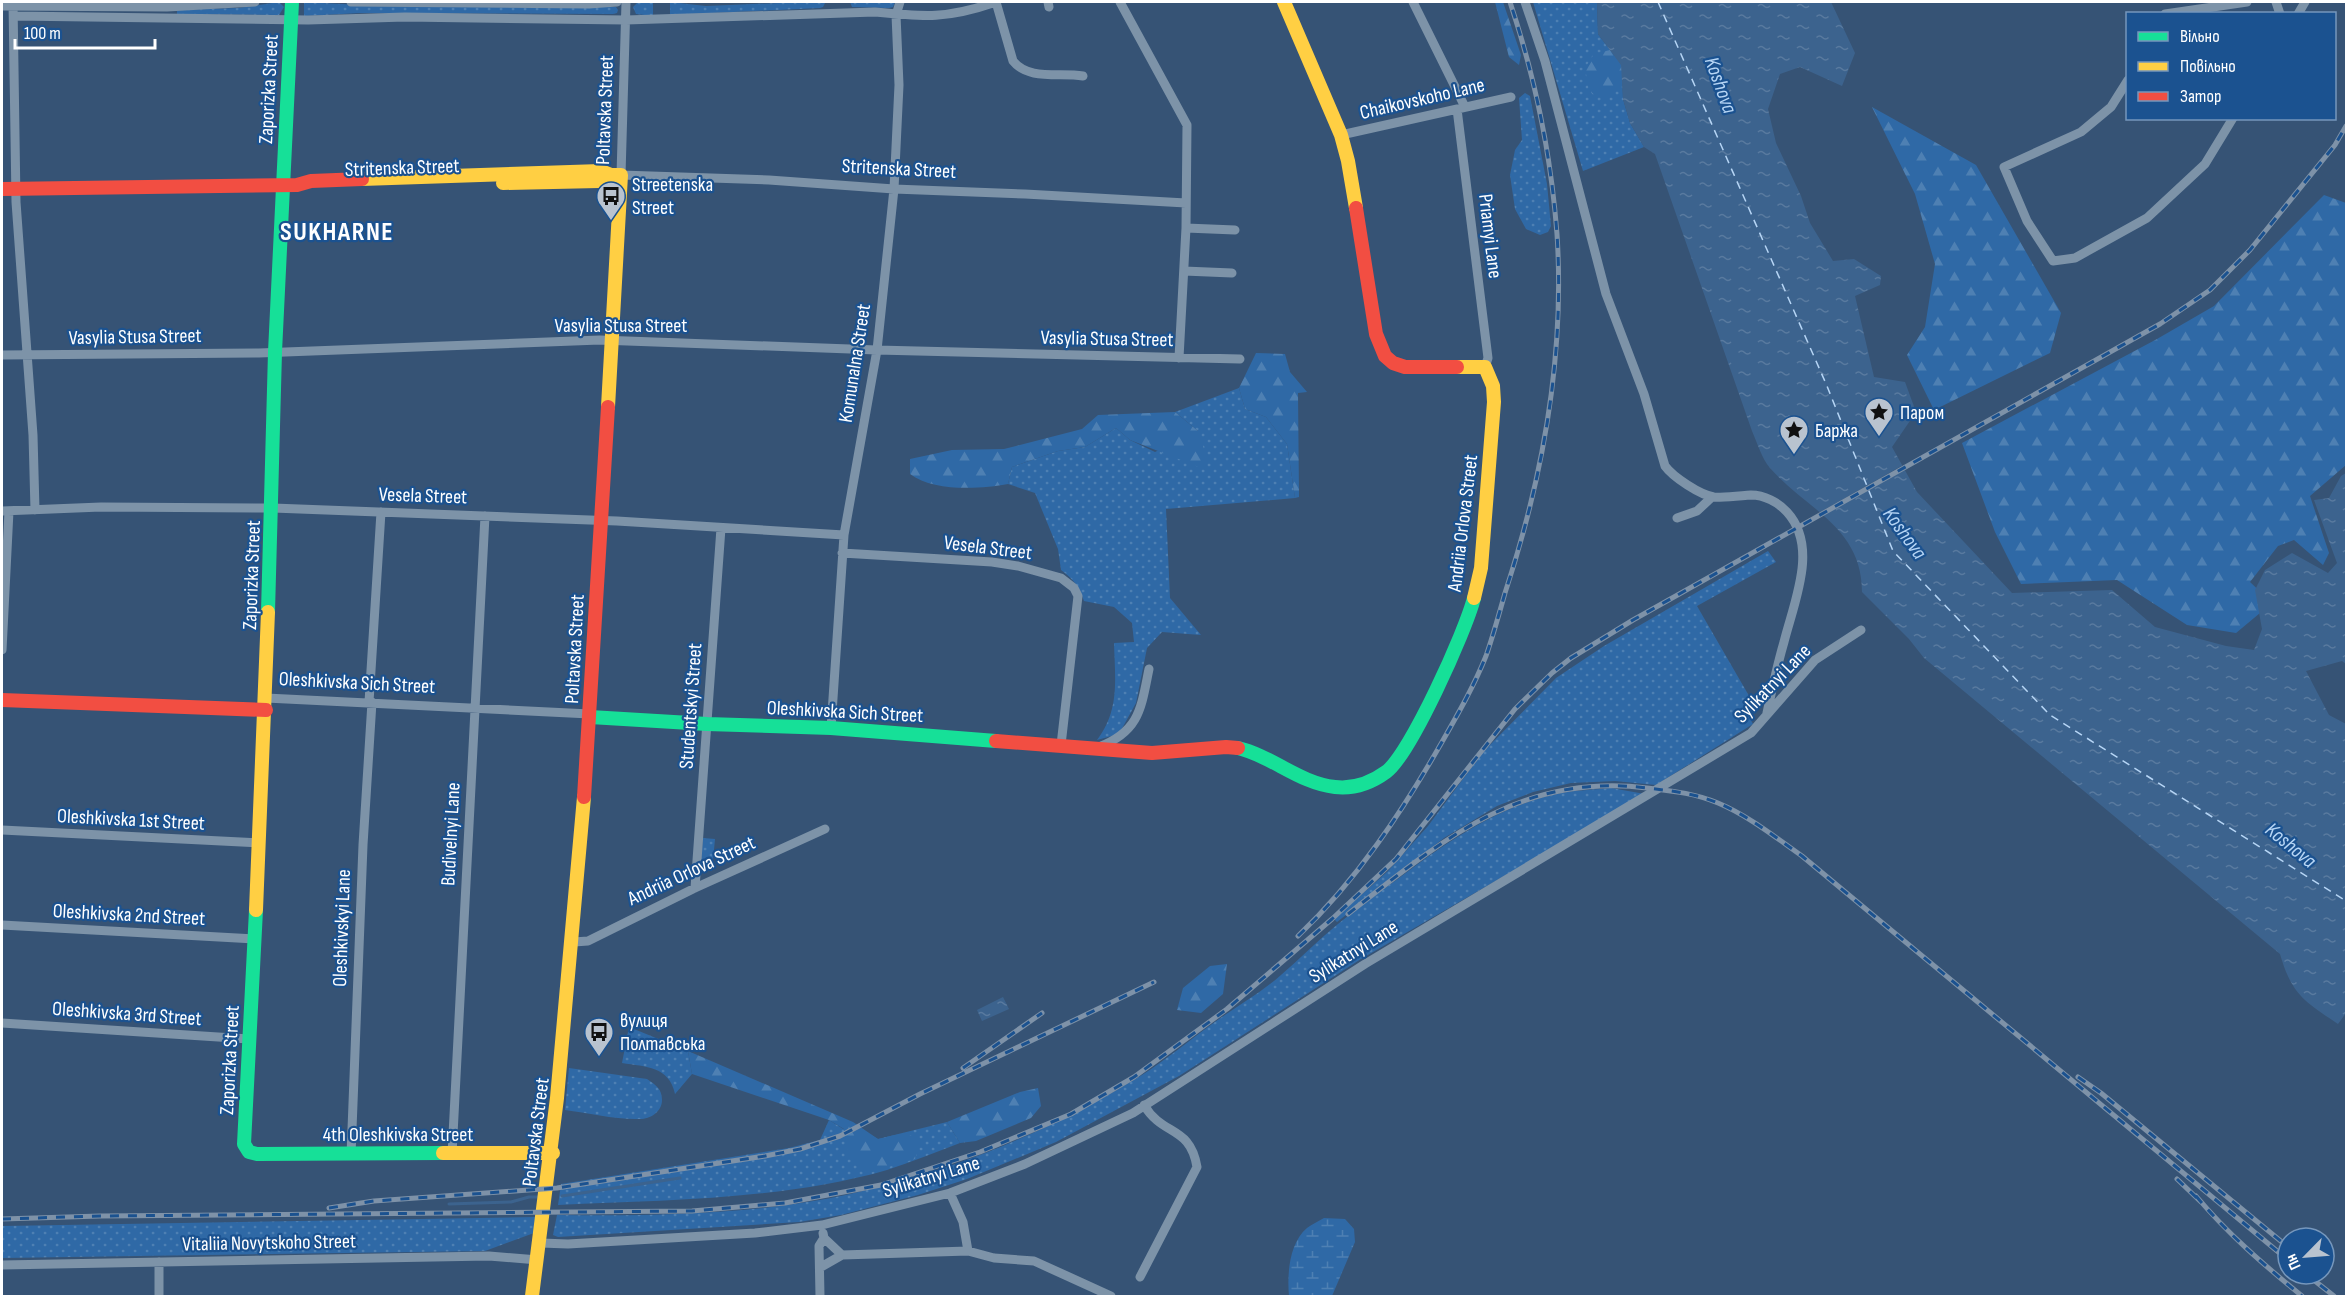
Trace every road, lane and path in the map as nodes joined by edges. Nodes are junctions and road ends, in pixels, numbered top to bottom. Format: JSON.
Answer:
{"nodes":[{"id":1,"x":255,"y":2,"type":"edge"},
{"id":2,"x":292,"y":2,"type":"edge"},
{"id":3,"x":351,"y":2,"type":"edge"},
{"id":4,"x":617,"y":2,"type":"edge"},
{"id":5,"x":626,"y":2,"type":"edge"},
{"id":6,"x":848,"y":2,"type":"edge"},
{"id":7,"x":900,"y":2,"type":"edge"},
{"id":8,"x":996,"y":2,"type":"edge"},
{"id":9,"x":1120,"y":2,"type":"edge"},
{"id":10,"x":1284,"y":2,"type":"edge"},
{"id":11,"x":1413,"y":2,"type":"edge"},
{"id":12,"x":1526,"y":2,"type":"edge"},
{"id":13,"x":2247,"y":2,"type":"edge"},
{"id":14,"x":2,"y":6,"type":"edge"},
{"id":15,"x":13,"y":8,"type":"edge"},
{"id":16,"x":849,"y":12,"type":"junction"},
{"id":17,"x":2179,"y":12,"type":"edge"},
{"id":18,"x":896,"y":15,"type":"junction"},
{"id":19,"x":291,"y":20,"type":"junction"},
{"id":20,"x":626,"y":20,"type":"junction"},
{"id":21,"x":1083,"y":76,"type":"dead end"},
{"id":22,"x":2126,"y":82,"type":"edge"},
{"id":23,"x":1511,"y":97,"type":"dead end"},
{"id":24,"x":1461,"y":108,"type":"junction"},
{"id":25,"x":2232,"y":120,"type":"edge"},
{"id":26,"x":1341,"y":135,"type":"junction"},
{"id":27,"x":616,"y":175,"type":"junction"},
{"id":28,"x":294,"y":185,"type":"junction"},
{"id":29,"x":9,"y":189,"type":"edge"},
{"id":30,"x":894,"y":189,"type":"junction"},
{"id":31,"x":1186,"y":203,"type":"junction"},
{"id":32,"x":1186,"y":228,"type":"junction"},
{"id":33,"x":1235,"y":230,"type":"dead end"},
{"id":34,"x":1184,"y":271,"type":"junction"},
{"id":35,"x":1232,"y":273,"type":"dead end"},
{"id":36,"x":613,"y":340,"type":"junction"},
{"id":37,"x":876,"y":350,"type":"junction"},
{"id":38,"x":275,"y":352,"type":"junction"},
{"id":39,"x":2,"y":356,"type":"edge"},
{"id":40,"x":26,"y":356,"type":"junction"},
{"id":41,"x":1179,"y":358,"type":"junction"},
{"id":42,"x":1240,"y":359,"type":"dead end"},
{"id":43,"x":1485,"y":367,"type":"junction"},
{"id":44,"x":1712,"y":497,"type":"junction"},
{"id":45,"x":273,"y":508,"type":"junction"},
{"id":46,"x":35,"y":510,"type":"junction"},
{"id":47,"x":5,"y":511,"type":"edge"},
{"id":48,"x":381,"y":512,"type":"junction"},
{"id":49,"x":486,"y":516,"type":"junction"},
{"id":50,"x":1677,"y":518,"type":"dead end"},
{"id":51,"x":602,"y":520,"type":"junction"},
{"id":52,"x":721,"y":528,"type":"junction"},
{"id":53,"x":844,"y":535,"type":"junction"},
{"id":54,"x":842,"y":553,"type":"junction"},
{"id":55,"x":1861,"y":630,"type":"dead end"},
{"id":56,"x":2,"y":650,"type":"edge"},
{"id":57,"x":1149,"y":669,"type":"dead end"},
{"id":58,"x":2,"y":700,"type":"edge"},
{"id":59,"x":370,"y":702,"type":"junction"},
{"id":60,"x":266,"y":704,"type":"junction"},
{"id":61,"x":474,"y":707,"type":"junction"},
{"id":62,"x":590,"y":716,"type":"junction"},
{"id":63,"x":1766,"y":716,"type":"junction"},
{"id":64,"x":707,"y":724,"type":"junction"},
{"id":65,"x":831,"y":728,"type":"junction"},
{"id":66,"x":1061,"y":746,"type":"junction"},
{"id":67,"x":1097,"y":748,"type":"junction"},
{"id":68,"x":825,"y":829,"type":"dead end"},
{"id":69,"x":2,"y":830,"type":"edge"},
{"id":70,"x":259,"y":843,"type":"junction"},
{"id":71,"x":695,"y":888,"type":"junction"},
{"id":72,"x":2,"y":925,"type":"edge"},
{"id":73,"x":255,"y":939,"type":"junction"},
{"id":74,"x":574,"y":942,"type":"junction"},
{"id":75,"x":2,"y":1023,"type":"edge"},
{"id":76,"x":249,"y":1039,"type":"junction"},
{"id":77,"x":1144,"y":1106,"type":"junction"},
{"id":78,"x":246,"y":1149,"type":"joint"},
{"id":79,"x":552,"y":1153,"type":"junction"},
{"id":80,"x":452,"y":1154,"type":"junction"},
{"id":81,"x":351,"y":1155,"type":"junction"},
{"id":82,"x":950,"y":1193,"type":"junction"},
{"id":83,"x":822,"y":1225,"type":"junction"},
{"id":84,"x":824,"y":1238,"type":"junction"},
{"id":85,"x":541,"y":1244,"type":"junction"},
{"id":86,"x":968,"y":1251,"type":"junction"},
{"id":87,"x":842,"y":1255,"type":"junction"},
{"id":88,"x":538,"y":1260,"type":"junction"},
{"id":89,"x":159,"y":1262,"type":"junction"},
{"id":90,"x":2,"y":1265,"type":"edge"},
{"id":91,"x":820,"y":1267,"type":"junction"},
{"id":92,"x":1140,"y":1277,"type":"dead end"},
{"id":93,"x":159,"y":1296,"type":"edge"},
{"id":94,"x":532,"y":1296,"type":"edge"},
{"id":95,"x":820,"y":1296,"type":"edge"},
{"id":96,"x":1111,"y":1296,"type":"edge"}],
"edges":[{"from":1,"to":15,"type":"street"},
{"from":2,"to":19,"type":"street","name":"Zaporizka Street"},
{"from":3,"to":4,"type":"street"},
{"from":5,"to":20,"type":"street","name":"Poltavska Street"},
{"from":6,"to":16,"type":"street"},
{"from":7,"to":18,"type":"street","name":"Komunalna Street"},
{"from":8,"to":18,"type":"street"},
{"from":8,"to":21,"type":"street"},
{"from":9,"to":31,"type":"street"},
{"from":10,"to":26,"type":"street"},
{"from":11,"to":24,"type":"street","name":"Priamyi Lane"},
{"from":12,"to":44,"type":"street"},
{"from":13,"to":17,"type":"street"},
{"from":14,"to":15,"type":"street"},
{"from":15,"to":19,"type":"street"},
{"from":15,"to":29,"type":"street"},
{"from":16,"to":18,"type":"street"},
{"from":16,"to":20,"type":"street"},
{"from":18,"to":30,"type":"street","name":"Komunalna Street"},
{"from":19,"to":20,"type":"street"},
{"from":19,"to":28,"type":"street","name":"Zaporizka Street"},
{"from":20,"to":27,"type":"street","name":"Poltavska Street"},
{"from":22,"to":25,"type":"street"},
{"from":23,"to":24,"type":"street","name":"Chaikovskoho Lane"},
{"from":24,"to":26,"type":"street","name":"Chaikovskoho Lane"},
{"from":24,"to":43,"type":"street","name":"Priamyi Lane"},
{"from":26,"to":43,"type":"street"},
{"from":27,"to":28,"type":"street","name":"Stritenska Street"},
{"from":27,"to":30,"type":"street","name":"Stritenska Street"},
{"from":27,"to":36,"type":"street","name":"Poltavska Street"},
{"from":28,"to":29,"type":"street","name":"Stritenska Street"},
{"from":28,"to":38,"type":"street","name":"Zaporizka Street"},
{"from":29,"to":40,"type":"street"},
{"from":30,"to":31,"type":"street","name":"Stritenska Street"},
{"from":30,"to":37,"type":"street","name":"Komunalna Street"},
{"from":31,"to":32,"type":"street"},
{"from":32,"to":33,"type":"street"},
{"from":32,"to":34,"type":"street"},
{"from":34,"to":35,"type":"street"},
{"from":34,"to":41,"type":"street"},
{"from":36,"to":37,"type":"street","name":"Vasylia Stusa Street"},
{"from":36,"to":38,"type":"street","name":"Vasylia Stusa Street"},
{"from":36,"to":51,"type":"street","name":"Poltavska Street"},
{"from":37,"to":41,"type":"street","name":"Vasylia Stusa Street"},
{"from":37,"to":53,"type":"street","name":"Komunalna Street"},
{"from":38,"to":40,"type":"street","name":"Vasylia Stusa Street"},
{"from":38,"to":45,"type":"street","name":"Zaporizka Street"},
{"from":39,"to":40,"type":"street","name":"Vasylia Stusa Street"},
{"from":40,"to":46,"type":"street"},
{"from":41,"to":42,"type":"street","name":"Vasylia Stusa Street"},
{"from":43,"to":67,"type":"street","name":"Andriia Orlova Street"},
{"from":44,"to":50,"type":"street"},
{"from":44,"to":63,"type":"street"},
{"from":45,"to":46,"type":"street","name":"Vesela Street"},
{"from":45,"to":48,"type":"street","name":"Vesela Street"},
{"from":45,"to":60,"type":"street","name":"Zaporizka Street"},
{"from":46,"to":47,"type":"street","name":"Vesela Street"},
{"from":47,"to":56,"type":"street"},
{"from":48,"to":49,"type":"street","name":"Vesela Street"},
{"from":48,"to":59,"type":"street","name":"Oleshkivskyi Lane"},
{"from":49,"to":51,"type":"street","name":"Vesela Street"},
{"from":49,"to":61,"type":"street","name":"Budivelnyi Lane"},
{"from":51,"to":52,"type":"street","name":"Vesela Street"},
{"from":51,"to":62,"type":"street","name":"Poltavska Street"},
{"from":52,"to":53,"type":"street","name":"Vesela Street"},
{"from":52,"to":64,"type":"street","name":"Studentskyi Street"},
{"from":53,"to":54,"type":"street","name":"Komunalna Street"},
{"from":54,"to":65,"type":"street","name":"Komunalna Street"},
{"from":54,"to":66,"type":"street","name":"Vesela Street"},
{"from":55,"to":63,"type":"street","name":"Sylikatnyi Lane"},
{"from":57,"to":67,"type":"street"},
{"from":58,"to":60,"type":"street","name":"Oleshkivska Sich Street"},
{"from":59,"to":60,"type":"street","name":"Oleshkivska Sich Street"},
{"from":59,"to":61,"type":"street","name":"Oleshkivska Sich Street"},
{"from":59,"to":81,"type":"street","name":"Oleshkivskyi Lane"},
{"from":60,"to":70,"type":"street","name":"Zaporizka Street"},
{"from":61,"to":62,"type":"street","name":"Oleshkivska Sich Street"},
{"from":61,"to":80,"type":"street","name":"Budivelnyi Lane"},
{"from":62,"to":64,"type":"street","name":"Oleshkivska Sich Street"},
{"from":62,"to":74,"type":"street","name":"Poltavska Street"},
{"from":63,"to":77,"type":"street","name":"Sylikatnyi Lane"},
{"from":64,"to":65,"type":"street","name":"Oleshkivska Sich Street"},
{"from":64,"to":71,"type":"street","name":"Studentskyi Street"},
{"from":65,"to":66,"type":"street","name":"Oleshkivska Sich Street"},
{"from":66,"to":67,"type":"street","name":"Oleshkivska Sich Street"},
{"from":68,"to":71,"type":"street","name":"Andriia Orlova Street"},
{"from":69,"to":70,"type":"street","name":"Oleshkivska 1st Street"},
{"from":70,"to":73,"type":"street","name":"Zaporizka Street"},
{"from":71,"to":74,"type":"street","name":"Andriia Orlova Street"},
{"from":72,"to":73,"type":"street","name":"Oleshkivska 2nd Street"},
{"from":73,"to":76,"type":"street","name":"Zaporizka Street"},
{"from":74,"to":79,"type":"street","name":"Poltavska Street"},
{"from":75,"to":76,"type":"street","name":"Oleshkivska 3rd Street"},
{"from":76,"to":78,"type":"street","name":"Zaporizka Street"},
{"from":77,"to":82,"type":"street","name":"Sylikatnyi Lane"},
{"from":77,"to":92,"type":"street"},
{"from":78,"to":81,"type":"street","name":"4th Oleshkivska Street"},
{"from":79,"to":80,"type":"street","name":"4th Oleshkivska Street"},
{"from":79,"to":85,"type":"street","name":"Poltavska Street"},
{"from":80,"to":81,"type":"street","name":"4th Oleshkivska Street"},
{"from":82,"to":83,"type":"street","name":"Sylikatnyi Lane"},
{"from":82,"to":86,"type":"street"},
{"from":83,"to":84,"type":"street"},
{"from":83,"to":85,"type":"street"},
{"from":84,"to":87,"type":"street"},
{"from":84,"to":91,"type":"street"},
{"from":85,"to":88,"type":"street","name":"Poltavska Street"},
{"from":86,"to":87,"type":"street"},
{"from":86,"to":96,"type":"street"},
{"from":87,"to":91,"type":"street"},
{"from":88,"to":89,"type":"street","name":"Vitaliia Novytskoho Street"},
{"from":88,"to":94,"type":"street","name":"Poltavska Street"},
{"from":89,"to":90,"type":"street","name":"Vitaliia Novytskoho Street"},
{"from":89,"to":93,"type":"street"},
{"from":91,"to":95,"type":"street"}]}
